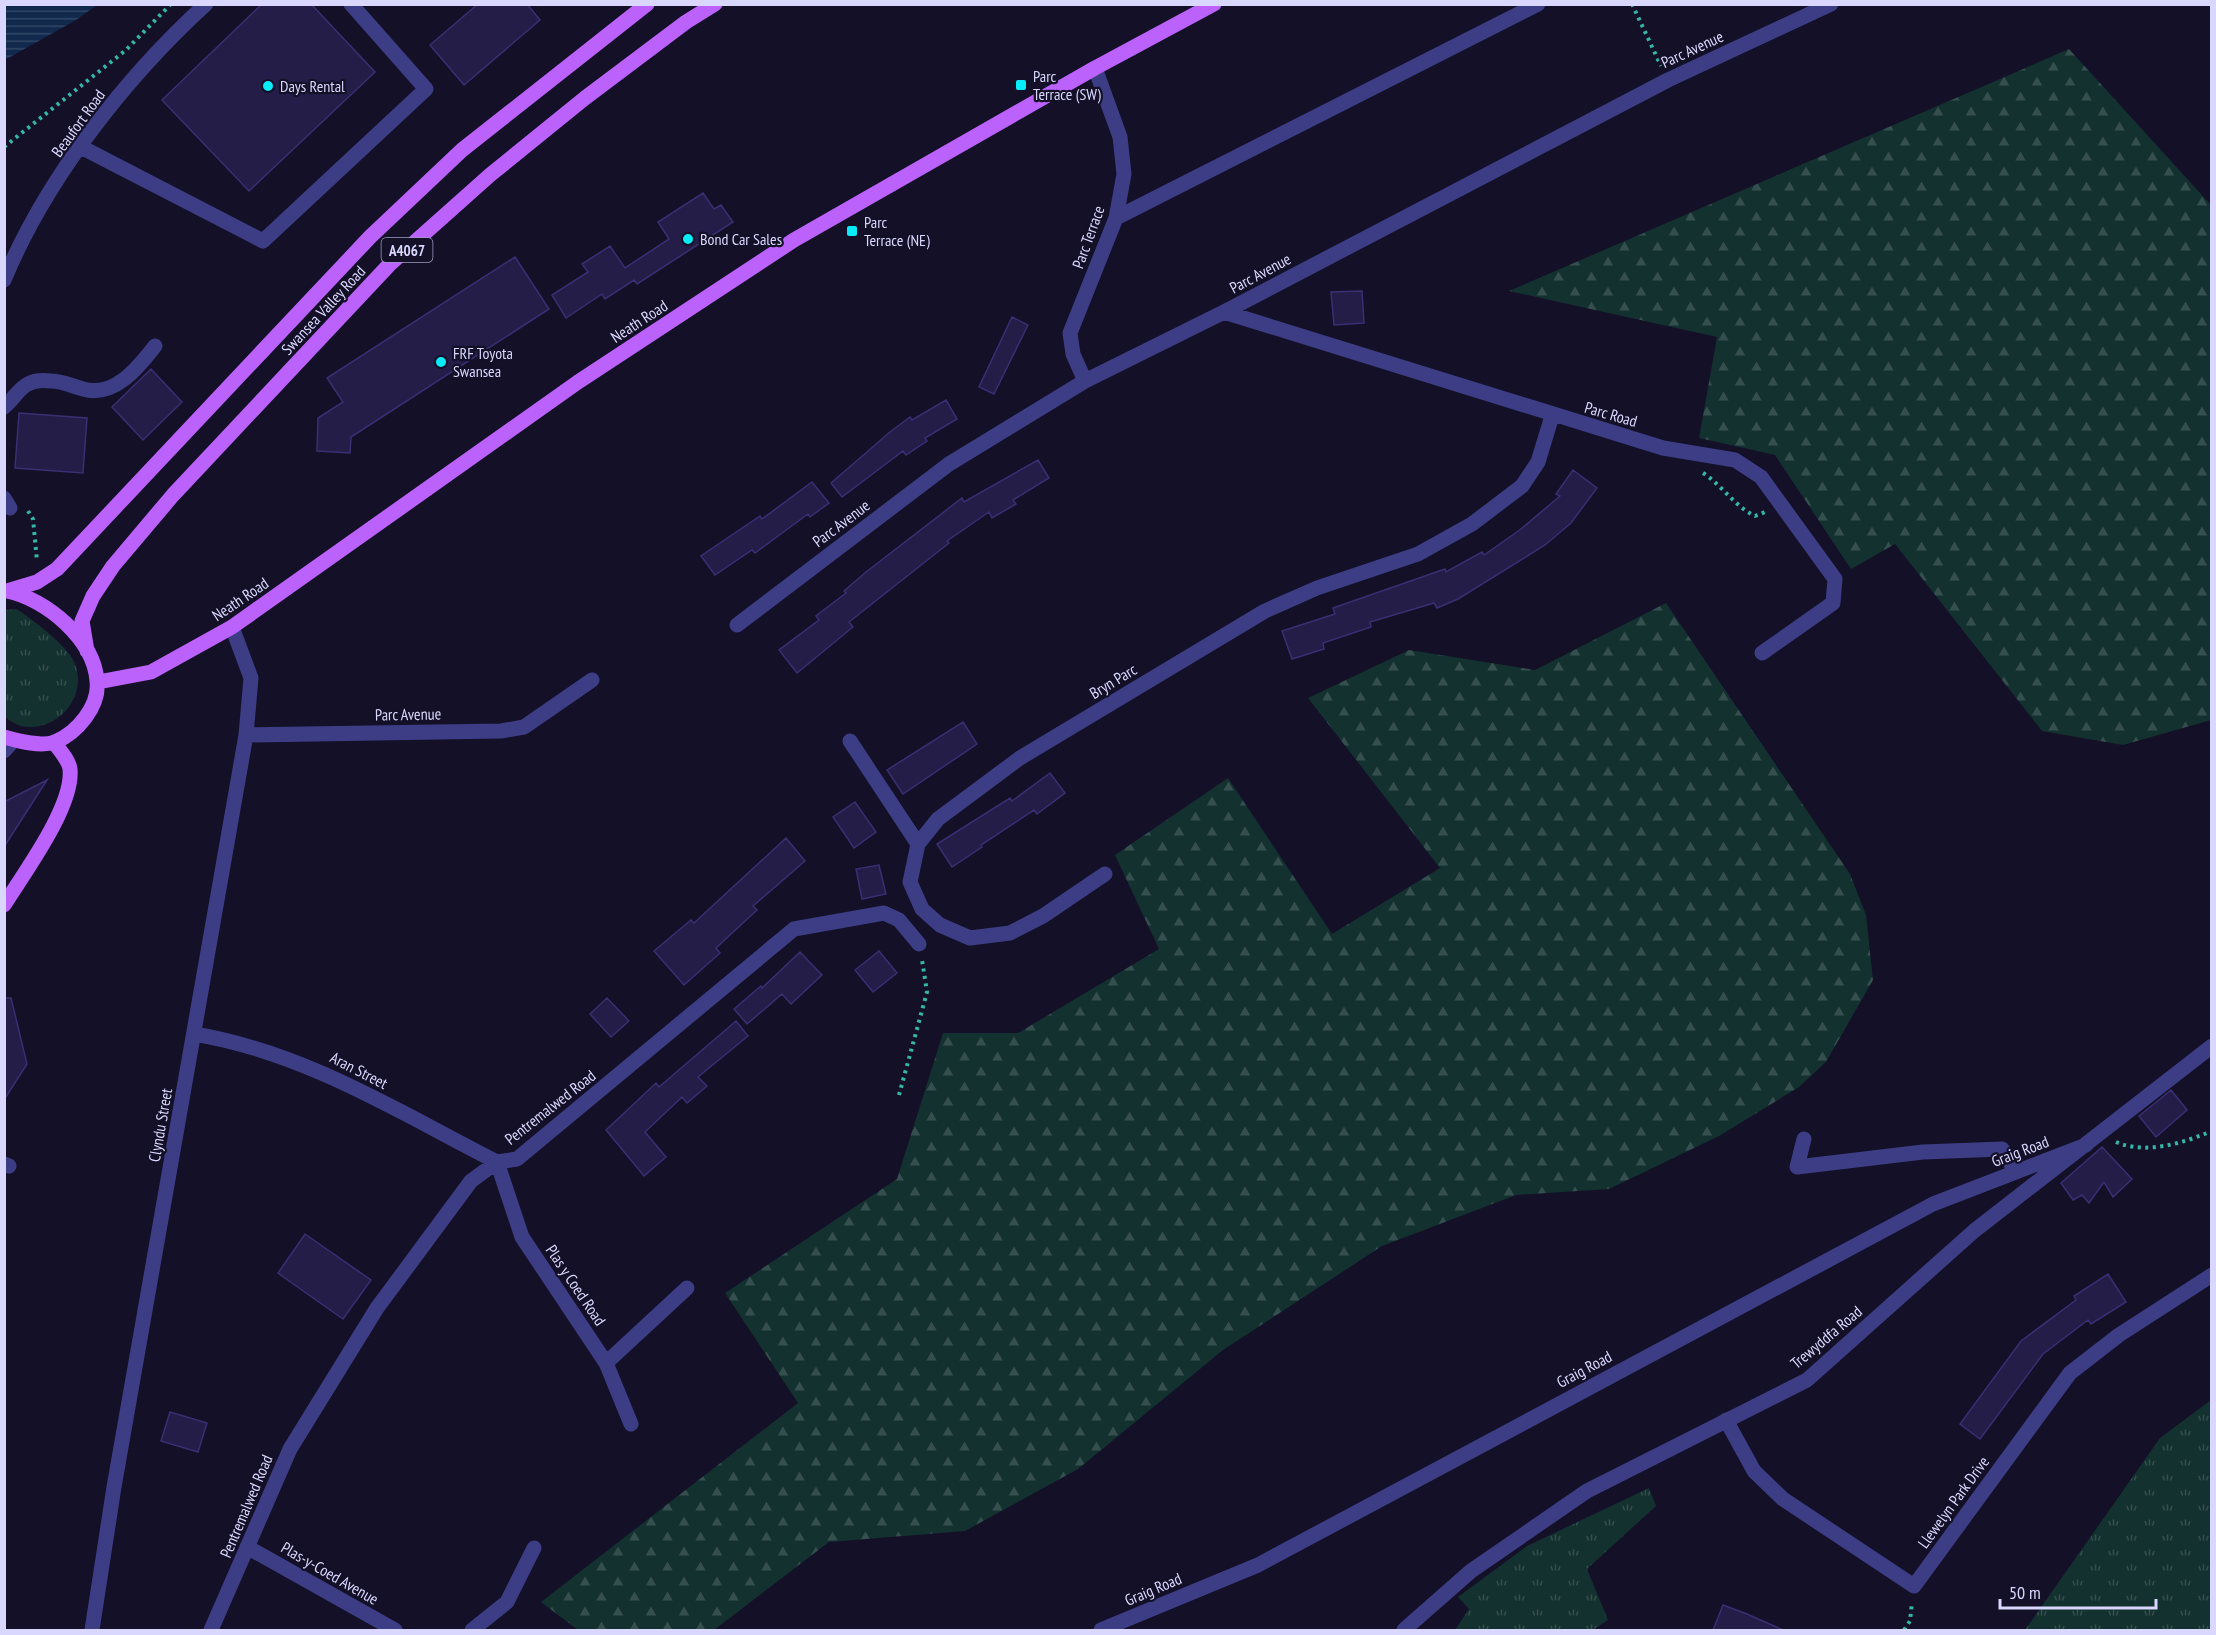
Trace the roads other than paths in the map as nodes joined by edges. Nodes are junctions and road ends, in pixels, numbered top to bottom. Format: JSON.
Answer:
{"nodes":[{"id":1,"x":206,"y":4,"type":"edge"},
{"id":2,"x":351,"y":4,"type":"edge"},
{"id":3,"x":647,"y":4,"type":"edge"},
{"id":4,"x":715,"y":4,"type":"edge"},
{"id":5,"x":1214,"y":4,"type":"edge"},
{"id":6,"x":1538,"y":4,"type":"edge"},
{"id":7,"x":1831,"y":4,"type":"edge"},
{"id":8,"x":1095,"y":68,"type":"junction"},
{"id":9,"x":81,"y":147,"type":"junction"},
{"id":10,"x":1116,"y":218,"type":"junction"},
{"id":11,"x":4,"y":280,"type":"edge"},
{"id":12,"x":1224,"y":312,"type":"junction"},
{"id":13,"x":155,"y":346,"type":"dead end"},
{"id":14,"x":1085,"y":381,"type":"junction"},
{"id":15,"x":4,"y":407,"type":"edge"},
{"id":16,"x":1552,"y":416,"type":"junction"},
{"id":17,"x":6,"y":591,"type":"edge"},
{"id":18,"x":737,"y":625,"type":"dead end"},
{"id":19,"x":232,"y":627,"type":"junction"},
{"id":20,"x":87,"y":651,"type":"junction"},
{"id":21,"x":1762,"y":653,"type":"dead end"},
{"id":22,"x":592,"y":680,"type":"dead end"},
{"id":23,"x":98,"y":682,"type":"junction"},
{"id":24,"x":246,"y":735,"type":"junction"},
{"id":25,"x":850,"y":741,"type":"dead end"},
{"id":26,"x":8,"y":742,"type":"edge"},
{"id":27,"x":54,"y":742,"type":"junction"},
{"id":28,"x":918,"y":844,"type":"junction"},
{"id":29,"x":1105,"y":874,"type":"dead end"},
{"id":30,"x":4,"y":905,"type":"edge"},
{"id":31,"x":919,"y":944,"type":"road end"},
{"id":32,"x":195,"y":1034,"type":"junction"},
{"id":33,"x":2211,"y":1046,"type":"edge"},
{"id":34,"x":1804,"y":1139,"type":"dead end"},
{"id":35,"x":2086,"y":1145,"type":"junction"},
{"id":36,"x":497,"y":1162,"type":"junction"},
{"id":37,"x":2016,"y":1172,"type":"junction"},
{"id":38,"x":2211,"y":1275,"type":"edge"},
{"id":39,"x":687,"y":1288,"type":"dead end"},
{"id":40,"x":606,"y":1364,"type":"junction"},
{"id":41,"x":1726,"y":1420,"type":"junction"},
{"id":42,"x":631,"y":1424,"type":"dead end"},
{"id":43,"x":247,"y":1547,"type":"junction"},
{"id":44,"x":534,"y":1548,"type":"dead end"},
{"id":45,"x":92,"y":1630,"type":"edge"},
{"id":46,"x":212,"y":1630,"type":"edge"},
{"id":47,"x":395,"y":1630,"type":"edge"},
{"id":48,"x":472,"y":1630,"type":"edge"},
{"id":49,"x":1101,"y":1630,"type":"edge"},
{"id":50,"x":1404,"y":1630,"type":"edge"}],
"edges":[{"from":1,"to":9,"type":"street","name":"Beaufort Road"},
{"from":2,"to":9,"type":"street"},
{"from":3,"to":17,"type":"main road","name":"Swansea Valley Road","number":"A4067"},
{"from":4,"to":20,"type":"main road","name":"Swansea Valley Road","number":"A4067"},
{"from":5,"to":8,"type":"main road","name":"Neath Road"},
{"from":6,"to":10,"type":"street"},
{"from":7,"to":12,"type":"street","name":"Parc Avenue"},
{"from":8,"to":10,"type":"street","name":"Parc Terrace"},
{"from":8,"to":19,"type":"main road","name":"Neath Road"},
{"from":9,"to":11,"type":"street","name":"Beaufort Road"},
{"from":10,"to":14,"type":"street","name":"Parc Terrace"},
{"from":12,"to":14,"type":"street","name":"Parc Avenue"},
{"from":12,"to":16,"type":"street","name":"Parc Road"},
{"from":13,"to":15,"type":"street"},
{"from":14,"to":18,"type":"street","name":"Parc Avenue"},
{"from":16,"to":21,"type":"street","name":"Parc Road"},
{"from":16,"to":28,"type":"street","name":"Bryn Parc"},
{"from":17,"to":20,"type":"main road"},
{"from":19,"to":23,"type":"main road","name":"Neath Road"},
{"from":19,"to":24,"type":"street","name":"Clyndu Street"},
{"from":20,"to":23,"type":"main road"},
{"from":22,"to":24,"type":"street","name":"Parc Avenue"},
{"from":23,"to":27,"type":"main road"},
{"from":24,"to":32,"type":"street","name":"Clyndu Street"},
{"from":25,"to":28,"type":"street"},
{"from":26,"to":27,"type":"main road"},
{"from":27,"to":30,"type":"main road"},
{"from":28,"to":29,"type":"street","name":"Bryn Parc"},
{"from":31,"to":36,"type":"street","name":"Pentremalwed Road"},
{"from":32,"to":36,"type":"street","name":"Aran Street"},
{"from":32,"to":45,"type":"street","name":"Clyndu Street"},
{"from":33,"to":35,"type":"street","name":"Trewyddfa Road"},
{"from":34,"to":37,"type":"street"},
{"from":35,"to":37,"type":"street","name":"Graig Road"},
{"from":35,"to":41,"type":"street","name":"Trewyddfa Road"},
{"from":36,"to":40,"type":"street","name":"Plas y Coed Road"},
{"from":36,"to":43,"type":"street","name":"Pentremalwed Road"},
{"from":37,"to":49,"type":"street","name":"Graig Road"},
{"from":38,"to":41,"type":"street","name":"Llewelyn Park Drive"},
{"from":39,"to":40,"type":"street"},
{"from":40,"to":42,"type":"street","name":"Plas y Coed Road"},
{"from":41,"to":50,"type":"street","name":"Trewyddfa Road"},
{"from":43,"to":46,"type":"street","name":"Pentremalwed Road"},
{"from":43,"to":47,"type":"street","name":"Plas-y-Coed Avenue"},
{"from":44,"to":48,"type":"street"}]}
